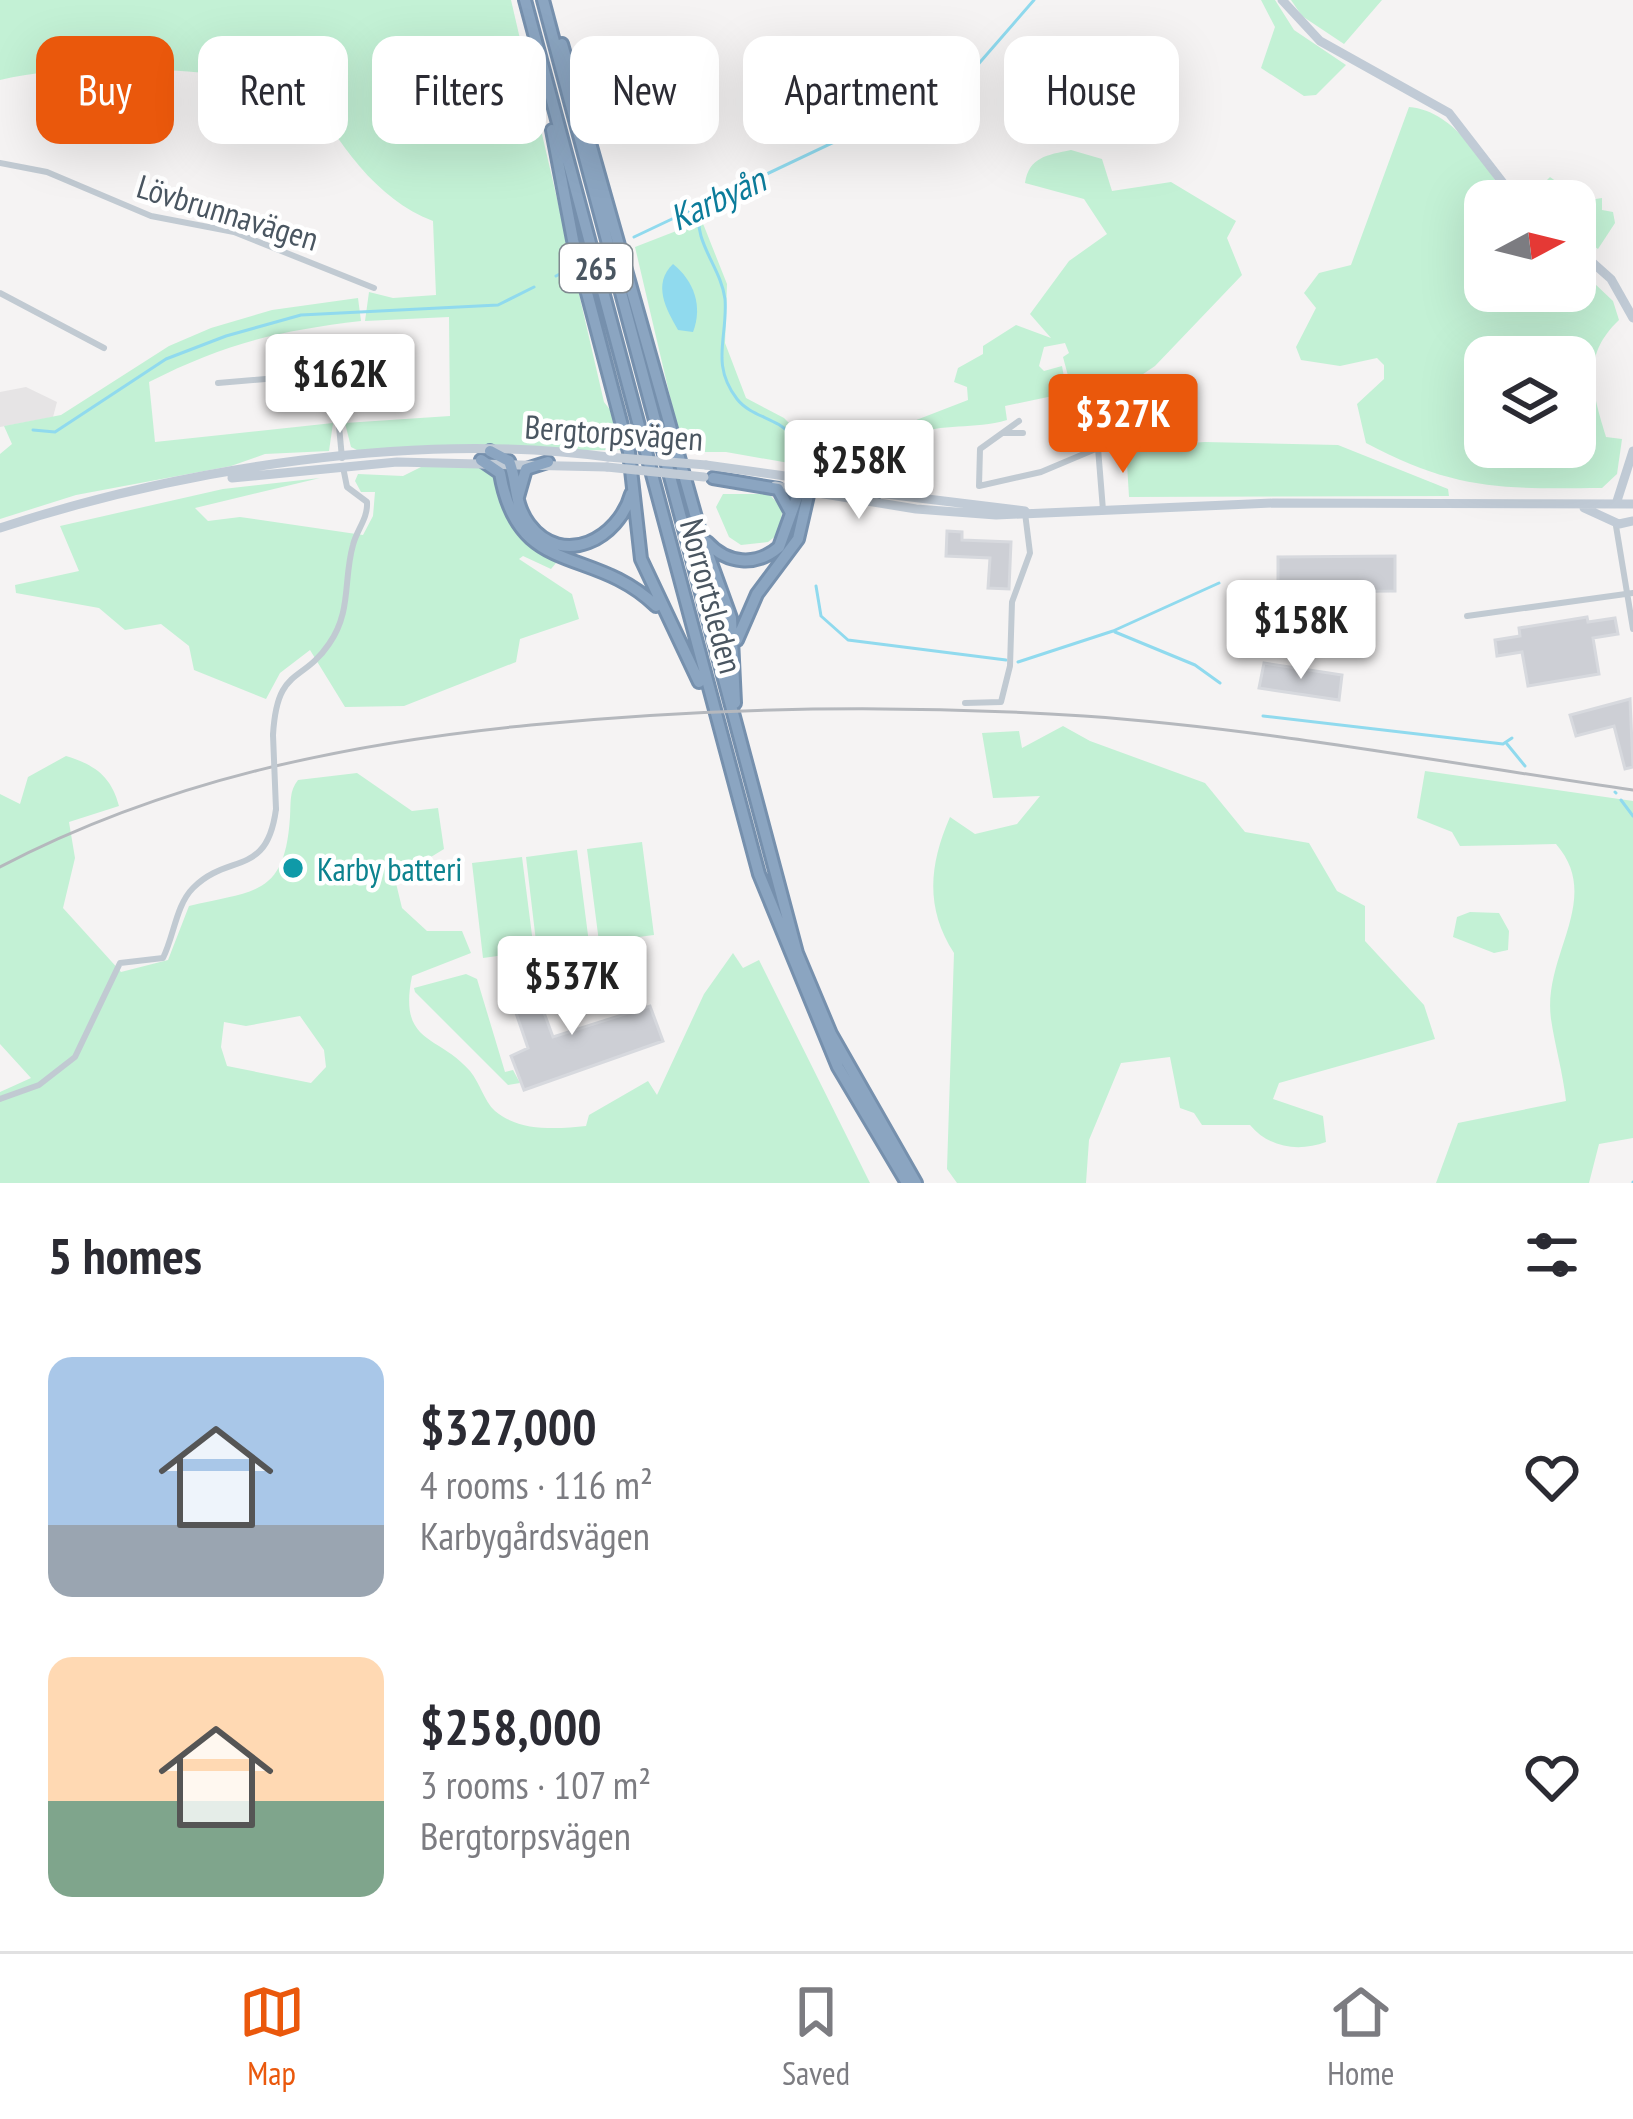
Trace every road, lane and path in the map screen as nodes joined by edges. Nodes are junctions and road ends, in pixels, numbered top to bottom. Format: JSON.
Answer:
{"nodes":[{"id":1,"x":522,"y":0,"type":"edge"},
{"id":2,"x":546,"y":0,"type":"edge"},
{"id":3,"x":1282,"y":0,"type":"edge"},
{"id":4,"x":0,"y":163,"type":"edge"},
{"id":5,"x":1501,"y":180,"type":"edge"},
{"id":6,"x":1596,"y":266,"type":"edge"},
{"id":7,"x":374,"y":288,"type":"dead end"},
{"id":8,"x":0,"y":293,"type":"edge"},
{"id":9,"x":1633,"y":318,"type":"edge"},
{"id":10,"x":104,"y":348,"type":"dead end"},
{"id":11,"x":370,"y":370,"type":"dead end"},
{"id":12,"x":334,"y":374,"type":"junction"},
{"id":13,"x":218,"y":383,"type":"dead end"},
{"id":14,"x":1018,"y":422,"type":"dead end"},
{"id":15,"x":1023,"y":433,"type":"dead end"},
{"id":16,"x":1000,"y":434,"type":"junction"},
{"id":17,"x":523,"y":451,"type":"junction"},
{"id":18,"x":1633,"y":451,"type":"edge"},
{"id":19,"x":486,"y":456,"type":"junction"},
{"id":20,"x":508,"y":461,"type":"junction"},
{"id":21,"x":548,"y":462,"type":"junction"},
{"id":22,"x":608,"y":462,"type":"junction"},
{"id":23,"x":342,"y":463,"type":"junction"},
{"id":24,"x":1629,"y":470,"type":"junction"},
{"id":25,"x":708,"y":473,"type":"junction"},
{"id":26,"x":632,"y":478,"type":"junction"},
{"id":27,"x":805,"y":486,"type":"junction"},
{"id":28,"x":503,"y":490,"type":"junction"},
{"id":29,"x":875,"y":493,"type":"joint"},
{"id":30,"x":1616,"y":502,"type":"junction"},
{"id":31,"x":1632,"y":503,"type":"edge"},
{"id":32,"x":1580,"y":507,"type":"junction"},
{"id":33,"x":1103,"y":510,"type":"junction"},
{"id":34,"x":1025,"y":511,"type":"junction"},
{"id":35,"x":521,"y":512,"type":"junction"},
{"id":36,"x":1614,"y":520,"type":"junction"},
{"id":37,"x":1632,"y":522,"type":"edge"},
{"id":38,"x":790,"y":525,"type":"junction"},
{"id":39,"x":0,"y":528,"type":"edge"},
{"id":40,"x":701,"y":535,"type":"junction"},
{"id":41,"x":1622,"y":547,"type":"junction"},
{"id":42,"x":1628,"y":592,"type":"edge"},
{"id":43,"x":662,"y":613,"type":"junction"},
{"id":44,"x":1467,"y":616,"type":"dead end"},
{"id":45,"x":1633,"y":629,"type":"edge"},
{"id":46,"x":734,"y":655,"type":"junction"},
{"id":47,"x":965,"y":703,"type":"dead end"},
{"id":48,"x":751,"y":782,"type":"junction"},
{"id":49,"x":759,"y":874,"type":"junction"},
{"id":50,"x":0,"y":1100,"type":"edge"},
{"id":51,"x":912,"y":1183,"type":"edge"}],
"edges":[{"from":1,"to":26,"type":"highway"},
{"from":1,"to":49,"type":"highway","name":"Norrortsleden","number":"265"},
{"from":2,"to":40,"type":"highway"},
{"from":2,"to":48,"type":"highway","name":"Norrortsleden","number":"265"},
{"from":3,"to":5,"type":"main road"},
{"from":4,"to":7,"type":"street","name":"Lövbrunnavägen"},
{"from":6,"to":9,"type":"main road"},
{"from":8,"to":10,"type":"street"},
{"from":11,"to":12,"type":"street"},
{"from":12,"to":13,"type":"street"},
{"from":12,"to":23,"type":"street"},
{"from":14,"to":16,"type":"street"},
{"from":15,"to":16,"type":"street"},
{"from":16,"to":33,"type":"street"},
{"from":17,"to":19,"type":"main road","name":"Bergtorpsvägen"},
{"from":17,"to":20,"type":"highway"},
{"from":17,"to":22,"type":"main road","name":"Bergtorpsvägen"},
{"from":18,"to":24,"type":"main road"},
{"from":19,"to":20,"type":"highway"},
{"from":19,"to":23,"type":"main road","name":"Bergtorpsvägen"},
{"from":19,"to":28,"type":"highway"},
{"from":20,"to":21,"type":"main road","name":"Bergtorpsvägen"},
{"from":20,"to":28,"type":"highway"},
{"from":20,"to":35,"type":"highway"},
{"from":21,"to":22,"type":"main road","name":"Bergtorpsvägen"},
{"from":21,"to":35,"type":"highway"},
{"from":22,"to":25,"type":"main road","name":"Bergtorpsvägen","bridge":true},
{"from":23,"to":39,"type":"main road","name":"Bergtorpsvägen"},
{"from":23,"to":50,"type":"street","bridge":true},
{"from":24,"to":30,"type":"main road"},
{"from":24,"to":31,"type":"main road"},
{"from":25,"to":27,"type":"main road","name":"Bergtorpsvägen"},
{"from":25,"to":38,"type":"highway"},
{"from":26,"to":35,"type":"highway"},
{"from":26,"to":43,"type":"highway"},
{"from":27,"to":29,"type":"highway"},
{"from":27,"to":34,"type":"main road","name":"Bergtorpsvägen"},
{"from":27,"to":38,"type":"highway"},
{"from":27,"to":46,"type":"highway"},
{"from":28,"to":43,"type":"highway"},
{"from":29,"to":34,"type":"main road","name":"Bergtorpsvägen"},
{"from":30,"to":31,"type":"main road","name":"Bergtorpsvägen"},
{"from":30,"to":32,"type":"main road","name":"Bergtorpsvägen"},
{"from":30,"to":36,"type":"main road"},
{"from":32,"to":33,"type":"main road","name":"Bergtorpsvägen"},
{"from":32,"to":36,"type":"main road","name":"Bergtorpsvägen"},
{"from":33,"to":34,"type":"main road","name":"Bergtorpsvägen"},
{"from":34,"to":47,"type":"street"},
{"from":36,"to":37,"type":"main road","name":"Bergtorpsvägen"},
{"from":36,"to":41,"type":"street"},
{"from":37,"to":41,"type":"street"},
{"from":38,"to":40,"type":"highway"},
{"from":40,"to":46,"type":"highway"},
{"from":41,"to":42,"type":"street"},
{"from":42,"to":44,"type":"street"},
{"from":42,"to":45,"type":"street"},
{"from":43,"to":49,"type":"highway"},
{"from":46,"to":48,"type":"highway"},
{"from":48,"to":51,"type":"highway","name":"Norrortsleden","number":"265"},
{"from":49,"to":51,"type":"highway","name":"Norrortsleden","number":"265"}]}
